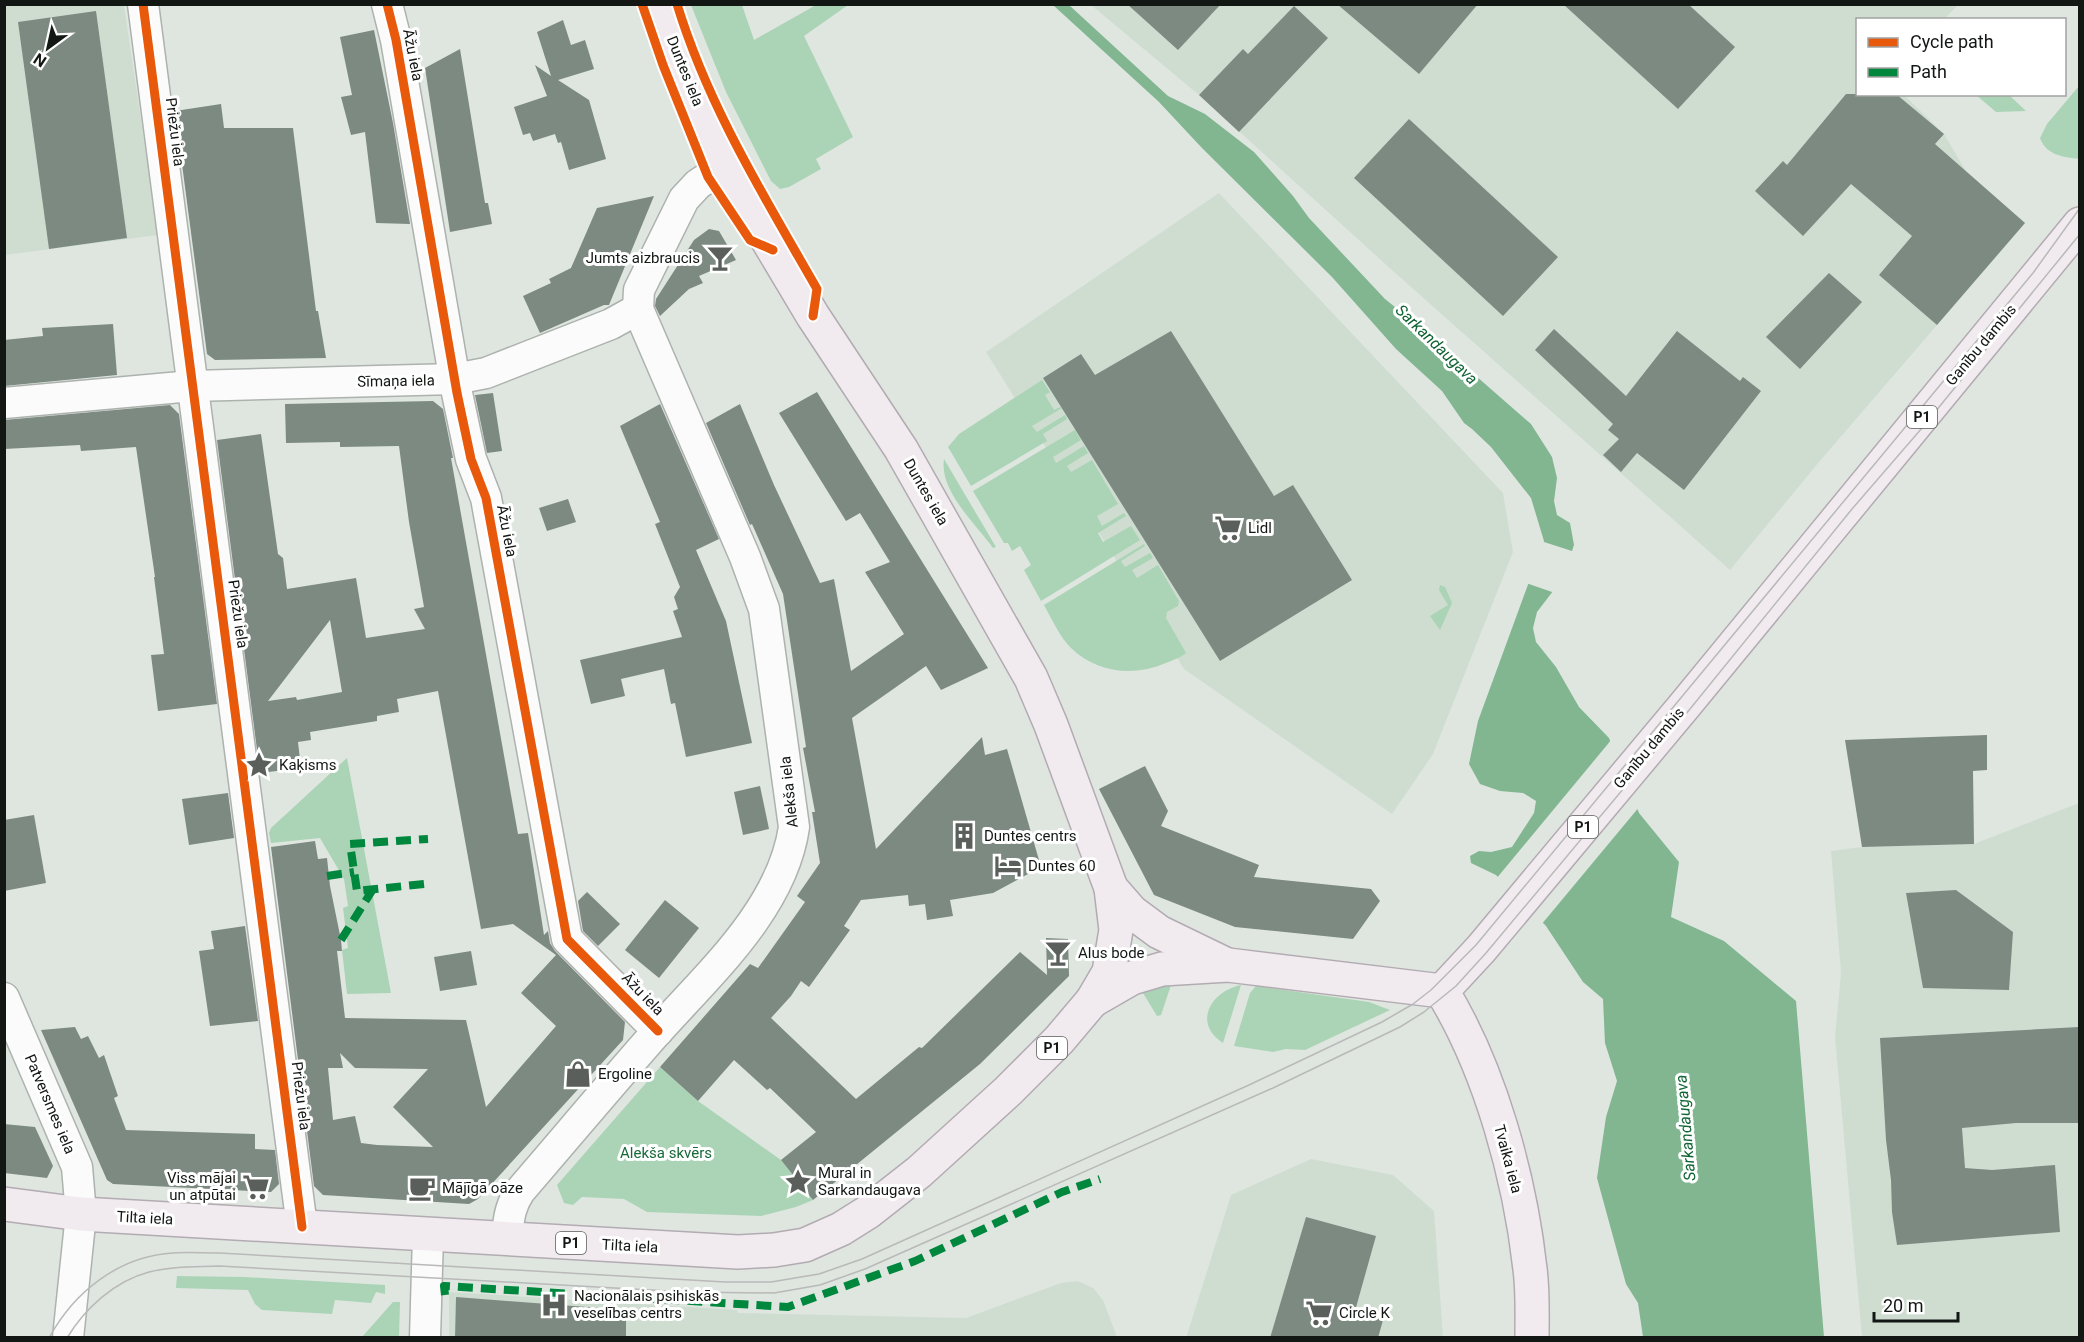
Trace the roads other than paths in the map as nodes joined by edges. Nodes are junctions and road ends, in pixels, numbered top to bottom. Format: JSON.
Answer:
{"nodes":[{"id":1,"x":143,"y":4,"type":"edge"},
{"id":2,"x":387,"y":4,"type":"edge"},
{"id":3,"x":660,"y":4,"type":"edge"},
{"id":4,"x":724,"y":167,"type":"junction"},
{"id":5,"x":2079,"y":224,"type":"edge"},
{"id":6,"x":638,"y":309,"type":"junction"},
{"id":7,"x":455,"y":379,"type":"junction"},
{"id":8,"x":192,"y":386,"type":"junction"},
{"id":9,"x":4,"y":403,"type":"edge"},
{"id":10,"x":1111,"y":888,"type":"junction"},
{"id":11,"x":1228,"y":965,"type":"junction"},
{"id":12,"x":1442,"y":991,"type":"junction"},
{"id":13,"x":4,"y":998,"type":"edge"},
{"id":14,"x":1092,"y":1001,"type":"junction"},
{"id":15,"x":658,"y":1031,"type":"junction"},
{"id":16,"x":4,"y":1204,"type":"edge"},
{"id":17,"x":81,"y":1214,"type":"junction"},
{"id":18,"x":302,"y":1227,"type":"junction"},
{"id":19,"x":428,"y":1235,"type":"junction"},
{"id":20,"x":508,"y":1239,"type":"junction"},
{"id":21,"x":68,"y":1338,"type":"edge"},
{"id":22,"x":425,"y":1338,"type":"edge"},
{"id":23,"x":1532,"y":1338,"type":"edge"}],
"edges":[{"from":1,"to":8,"type":"street","name":"Priežu iela"},
{"from":2,"to":7,"type":"street","name":"Āžu iela"},
{"from":3,"to":4,"type":"main road","name":"Duntes iela"},
{"from":4,"to":6,"type":"street"},
{"from":4,"to":10,"type":"main road","name":"Duntes iela"},
{"from":5,"to":12,"type":"main road","name":"Ganību dambis","number":"P1"},
{"from":6,"to":7,"type":"street","name":"Sīmaņa iela"},
{"from":6,"to":15,"type":"street","name":"Alekša iela"},
{"from":7,"to":8,"type":"street","name":"Sīmaņa iela"},
{"from":7,"to":15,"type":"street","name":"Āžu iela"},
{"from":8,"to":9,"type":"street","name":"Sīmaņa iela"},
{"from":8,"to":18,"type":"street","name":"Priežu iela"},
{"from":10,"to":11,"type":"main road"},
{"from":10,"to":14,"type":"main road","name":"Duntes iela"},
{"from":11,"to":12,"type":"main road","number":"P1"},
{"from":11,"to":14,"type":"main road","number":"P1"},
{"from":12,"to":23,"type":"main road","name":"Tvaika iela"},
{"from":13,"to":17,"type":"street","name":"Patversmes iela"},
{"from":14,"to":20,"type":"main road","name":"Tilta iela","number":"P1"},
{"from":15,"to":20,"type":"street","name":"Alekša iela"},
{"from":16,"to":17,"type":"main road","name":"Tilta iela","number":"P1"},
{"from":17,"to":18,"type":"main road","name":"Tilta iela","number":"P1"},
{"from":17,"to":21,"type":"street","name":"Patversmes iela"},
{"from":18,"to":19,"type":"main road","name":"Tilta iela","number":"P1"},
{"from":19,"to":20,"type":"main road","name":"Tilta iela","number":"P1"},
{"from":19,"to":22,"type":"street"}]}
